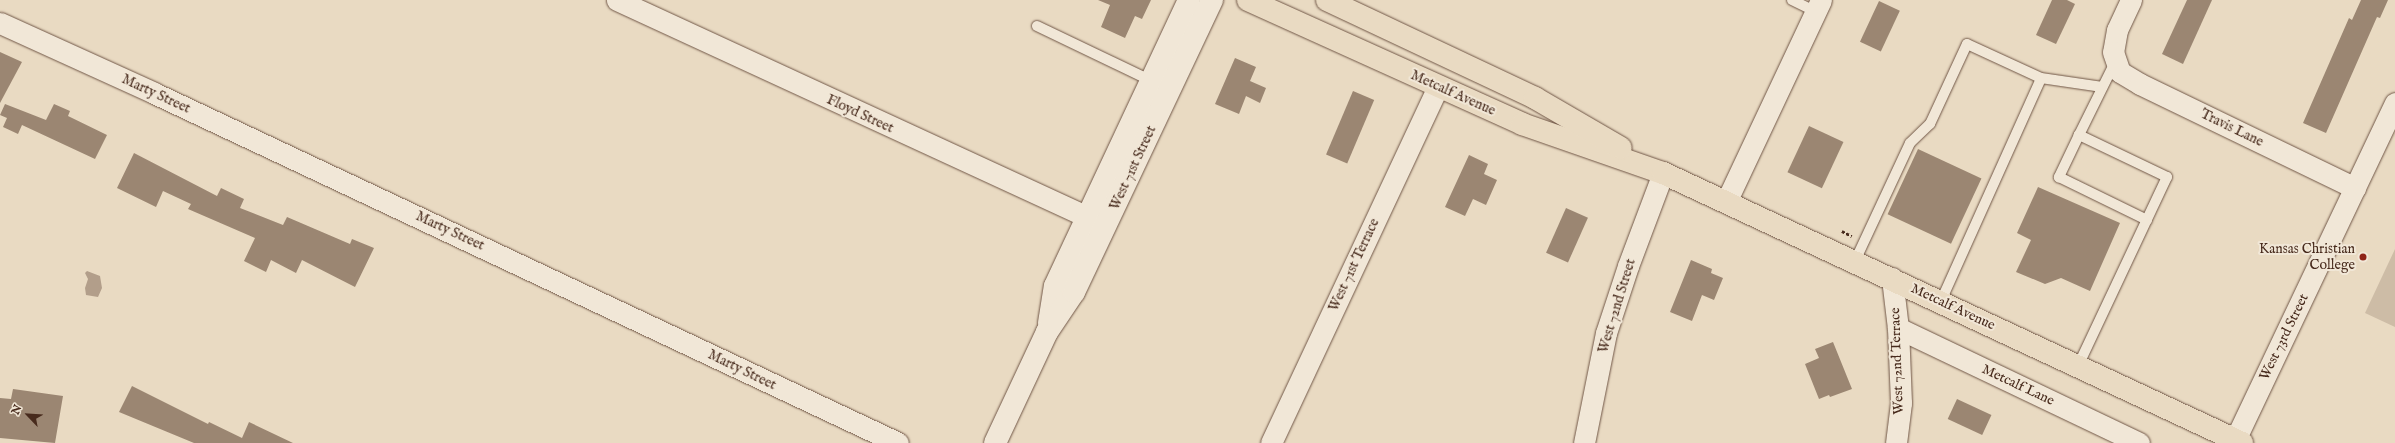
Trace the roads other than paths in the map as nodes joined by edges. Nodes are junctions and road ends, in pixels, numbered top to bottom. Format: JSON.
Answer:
{"nodes":[{"id":1,"x":617,"y":0,"type":"edge"},
{"id":2,"x":1189,"y":0,"type":"edge"},
{"id":3,"x":1212,"y":0,"type":"edge"},
{"id":4,"x":1248,"y":0,"type":"edge"},
{"id":5,"x":1327,"y":0,"type":"edge"},
{"id":6,"x":1792,"y":0,"type":"edge"},
{"id":7,"x":2131,"y":0,"type":"edge"},
{"id":8,"x":1818,"y":6,"type":"edge"},
{"id":9,"x":0,"y":23,"type":"edge"},
{"id":10,"x":1037,"y":26,"type":"dead end"},
{"id":11,"x":2115,"y":62,"type":"junction"},
{"id":12,"x":2041,"y":78,"type":"junction"},
{"id":13,"x":1152,"y":81,"type":"junction"},
{"id":14,"x":2102,"y":86,"type":"junction"},
{"id":15,"x":1438,"y":87,"type":"junction"},
{"id":16,"x":2395,"y":103,"type":"edge"},
{"id":17,"x":2079,"y":135,"type":"junction"},
{"id":18,"x":1663,"y":173,"type":"junction"},
{"id":19,"x":2355,"y":188,"type":"junction"},
{"id":20,"x":1726,"y":202,"type":"junction"},
{"id":21,"x":2147,"y":220,"type":"junction"},
{"id":22,"x":1096,"y":222,"type":"junction"},
{"id":23,"x":1855,"y":262,"type":"junction"},
{"id":24,"x":1892,"y":278,"type":"junction"},
{"id":25,"x":1941,"y":302,"type":"junction"},
{"id":26,"x":1898,"y":328,"type":"junction"},
{"id":27,"x":2078,"y":366,"type":"junction"},
{"id":28,"x":2239,"y":441,"type":"edge"},
{"id":29,"x":898,"y":443,"type":"edge"},
{"id":30,"x":996,"y":443,"type":"edge"},
{"id":31,"x":1271,"y":443,"type":"edge"},
{"id":32,"x":1584,"y":443,"type":"edge"},
{"id":33,"x":1896,"y":443,"type":"edge"},
{"id":34,"x":2139,"y":443,"type":"edge"}],
"edges":[{"from":1,"to":22,"type":"street","name":"Floyd Street"},
{"from":2,"to":13,"type":"street","name":"West 71st Street"},
{"from":3,"to":22,"type":"street","name":"West 71st Street"},
{"from":4,"to":15,"type":"main road","name":"Metcalf Avenue"},
{"from":5,"to":18,"type":"main road","name":"Metcalf Avenue"},
{"from":6,"to":8,"type":"lane"},
{"from":7,"to":11,"type":"street"},
{"from":8,"to":20,"type":"street"},
{"from":9,"to":29,"type":"street","name":"Marty Street"},
{"from":10,"to":13,"type":"lane"},
{"from":11,"to":14,"type":"lane"},
{"from":11,"to":19,"type":"street","name":"Travis Lane"},
{"from":12,"to":14,"type":"lane"},
{"from":12,"to":23,"type":"lane"},
{"from":12,"to":25,"type":"lane"},
{"from":13,"to":22,"type":"street","name":"West 71st Street"},
{"from":14,"to":17,"type":"lane"},
{"from":15,"to":18,"type":"main road","name":"Metcalf Avenue"},
{"from":15,"to":31,"type":"street","name":"West 71st Terrace"},
{"from":16,"to":19,"type":"street","name":"West 73rd Street"},
{"from":17,"to":21,"type":"lane"},
{"from":17,"to":21,"type":"lane"},
{"from":18,"to":20,"type":"main road","name":"Metcalf Avenue"},
{"from":18,"to":32,"type":"street","name":"West 72nd Street"},
{"from":19,"to":28,"type":"street","name":"West 73rd Street"},
{"from":20,"to":23,"type":"main road","name":"Metcalf Avenue"},
{"from":21,"to":27,"type":"lane"},
{"from":22,"to":30,"type":"street","name":"West 71st Street"},
{"from":23,"to":24,"type":"main road","name":"Metcalf Avenue"},
{"from":24,"to":25,"type":"main road","name":"Metcalf Avenue"},
{"from":24,"to":26,"type":"street","name":"West 72nd Terrace"},
{"from":25,"to":27,"type":"main road","name":"Metcalf Avenue"},
{"from":26,"to":33,"type":"street","name":"West 72nd Terrace"},
{"from":26,"to":34,"type":"street","name":"Metcalf Lane"},
{"from":27,"to":28,"type":"main road","name":"Metcalf Avenue"}]}
